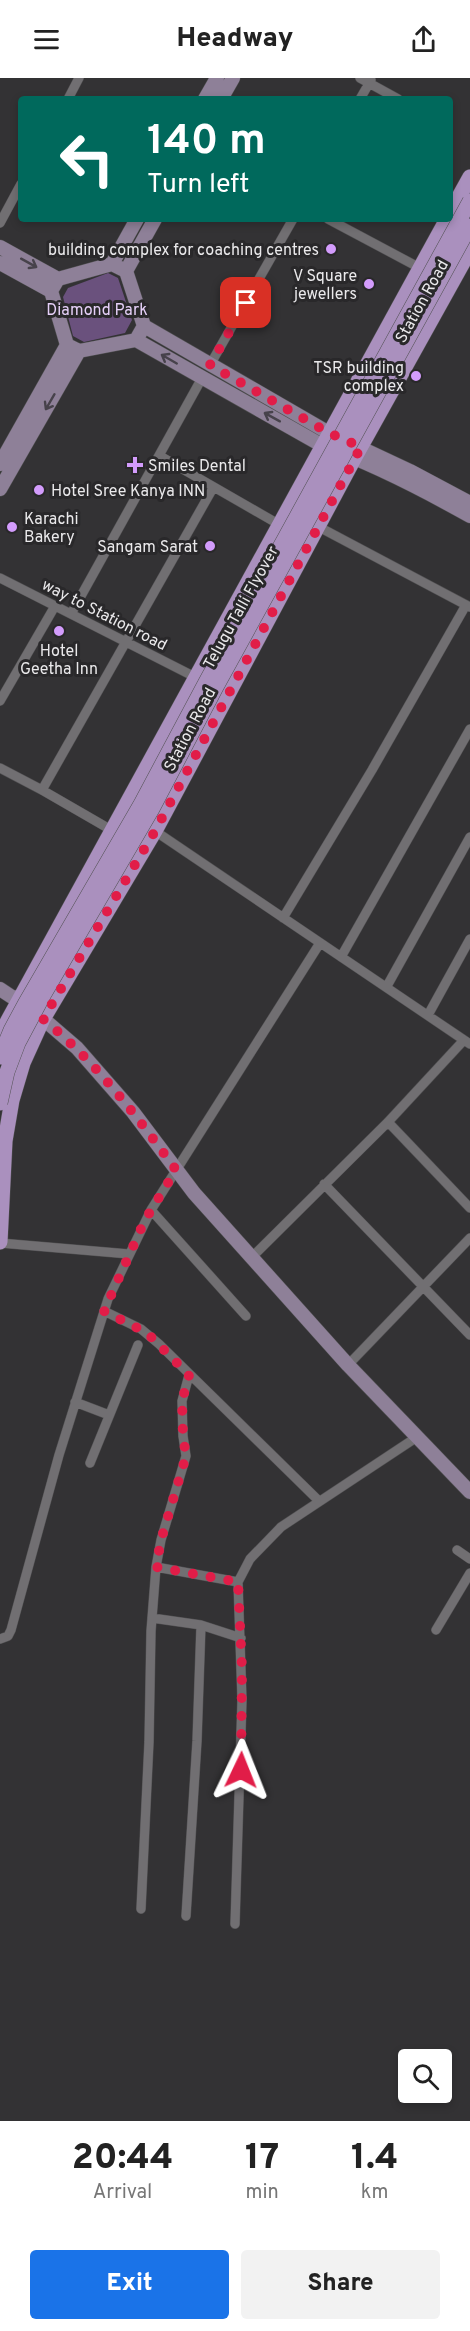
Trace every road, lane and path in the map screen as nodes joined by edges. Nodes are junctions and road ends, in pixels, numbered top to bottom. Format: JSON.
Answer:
{"nodes":[{"id":1,"x":78,"y":78,"type":"edge"},
{"id":2,"x":217,"y":78,"type":"edge"},
{"id":3,"x":233,"y":78,"type":"edge"},
{"id":4,"x":360,"y":78,"type":"edge"},
{"id":5,"x":371,"y":81,"type":"edge"},
{"id":6,"x":69,"y":96,"type":"edge"},
{"id":7,"x":207,"y":96,"type":"edge"},
{"id":8,"x":223,"y":96,"type":"edge"},
{"id":9,"x":362,"y":96,"type":"edge"},
{"id":10,"x":394,"y":96,"type":"edge"},
{"id":11,"x":470,"y":177,"type":"edge"},
{"id":12,"x":18,"y":190,"type":"edge"},
{"id":13,"x":470,"y":201,"type":"edge"},
{"id":14,"x":453,"y":207,"type":"edge"},
{"id":15,"x":135,"y":222,"type":"edge"},
{"id":16,"x":153,"y":222,"type":"edge"},
{"id":17,"x":291,"y":222,"type":"edge"},
{"id":18,"x":333,"y":222,"type":"edge"},
{"id":19,"x":445,"y":222,"type":"edge"},
{"id":20,"x":0,"y":223,"type":"edge"},
{"id":21,"x":470,"y":226,"type":"edge"},
{"id":22,"x":0,"y":247,"type":"edge"},
{"id":23,"x":470,"y":250,"type":"edge"},
{"id":24,"x":0,"y":263,"type":"edge"},
{"id":25,"x":112,"y":264,"type":"junction"},
{"id":26,"x":420,"y":268,"type":"junction"},
{"id":27,"x":126,"y":271,"type":"junction"},
{"id":28,"x":55,"y":285,"type":"junction"},
{"id":29,"x":144,"y":326,"type":"junction"},
{"id":30,"x":136,"y":340,"type":"junction"},
{"id":31,"x":73,"y":348,"type":"junction"},
{"id":32,"x":210,"y":365,"type":"junction"},
{"id":33,"x":202,"y":378,"type":"junction"},
{"id":34,"x":326,"y":439,"type":"junction"},
{"id":35,"x":358,"y":452,"type":"junction"},
{"id":36,"x":160,"y":456,"type":"junction"},
{"id":37,"x":0,"y":464,"type":"edge"},
{"id":38,"x":213,"y":488,"type":"junction"},
{"id":39,"x":0,"y":489,"type":"edge"},
{"id":40,"x":470,"y":503,"type":"edge"},
{"id":41,"x":470,"y":516,"type":"edge"},
{"id":42,"x":280,"y":525,"type":"junction"},
{"id":43,"x":319,"y":527,"type":"junction"},
{"id":44,"x":0,"y":578,"type":"edge"},
{"id":45,"x":55,"y":606,"type":"junction"},
{"id":46,"x":468,"y":606,"type":"edge"},
{"id":47,"x":72,"y":614,"type":"junction"},
{"id":48,"x":125,"y":641,"type":"junction"},
{"id":49,"x":195,"y":677,"type":"junction"},
{"id":50,"x":0,"y":701,"type":"edge"},
{"id":51,"x":470,"y":729,"type":"edge"},
{"id":52,"x":0,"y":768,"type":"edge"},
{"id":53,"x":42,"y":790,"type":"junction"},
{"id":54,"x":113,"y":831,"type":"junction"},
{"id":55,"x":155,"y":831,"type":"junction"},
{"id":56,"x":470,"y":837,"type":"edge"},
{"id":57,"x":284,"y":918,"type":"junction"},
{"id":58,"x":470,"y":939,"type":"edge"},
{"id":59,"x":320,"y":944,"type":"junction"},
{"id":60,"x":341,"y":957,"type":"junction"},
{"id":61,"x":0,"y":980,"type":"edge"},
{"id":62,"x":387,"y":986,"type":"junction"},
{"id":63,"x":0,"y":989,"type":"edge"},
{"id":64,"x":19,"y":998,"type":"junction"},
{"id":65,"x":428,"y":1015,"type":"junction"},
{"id":66,"x":43,"y":1019,"type":"junction"},
{"id":67,"x":0,"y":1035,"type":"edge"},
{"id":68,"x":467,"y":1042,"type":"edge"},
{"id":69,"x":0,"y":1057,"type":"edge"},
{"id":70,"x":0,"y":1103,"type":"edge"},
{"id":71,"x":388,"y":1122,"type":"junction"},
{"id":72,"x":176,"y":1170,"type":"junction"},
{"id":73,"x":324,"y":1184,"type":"junction"},
{"id":74,"x":470,"y":1208,"type":"edge"},
{"id":75,"x":152,"y":1210,"type":"junction"},
{"id":76,"x":470,"y":1238,"type":"edge"},
{"id":77,"x":0,"y":1242,"type":"edge"},
{"id":78,"x":129,"y":1254,"type":"junction"},
{"id":79,"x":252,"y":1258,"type":"junction"},
{"id":80,"x":423,"y":1287,"type":"junction"},
{"id":81,"x":104,"y":1311,"type":"junction"},
{"id":82,"x":246,"y":1316,"type":"dead end"},
{"id":83,"x":470,"y":1335,"type":"edge"},
{"id":84,"x":138,"y":1345,"type":"dead end"},
{"id":85,"x":348,"y":1365,"type":"junction"},
{"id":86,"x":189,"y":1375,"type":"junction"},
{"id":87,"x":75,"y":1402,"type":"junction"},
{"id":88,"x":110,"y":1415,"type":"junction"},
{"id":89,"x":417,"y":1437,"type":"junction"},
{"id":90,"x":90,"y":1463,"type":"dead end"},
{"id":91,"x":470,"y":1492,"type":"edge"},
{"id":92,"x":319,"y":1502,"type":"junction"},
{"id":93,"x":457,"y":1550,"type":"dead end"},
{"id":94,"x":470,"y":1559,"type":"edge"},
{"id":95,"x":156,"y":1567,"type":"junction"},
{"id":96,"x":470,"y":1573,"type":"edge"},
{"id":97,"x":238,"y":1582,"type":"junction"},
{"id":98,"x":152,"y":1618,"type":"junction"},
{"id":99,"x":201,"y":1626,"type":"junction"},
{"id":100,"x":436,"y":1630,"type":"dead end"},
{"id":101,"x":241,"y":1638,"type":"junction"},
{"id":102,"x":0,"y":1639,"type":"edge"},
{"id":103,"x":141,"y":1909,"type":"dead end"},
{"id":104,"x":186,"y":1916,"type":"dead end"},
{"id":105,"x":235,"y":1924,"type":"dead end"}],
"edges":[{"from":1,"to":6,"type":"street"},
{"from":2,"to":7,"type":"main road"},
{"from":3,"to":8,"type":"main road"},
{"from":4,"to":5,"type":"street"},
{"from":5,"to":9,"type":"street"},
{"from":5,"to":10,"type":"street"},
{"from":11,"to":14,"type":"main road"},
{"from":12,"to":20,"type":"street"},
{"from":13,"to":69,"type":"main road","name":"Telugu Talli Flyover","bridge":true},
{"from":15,"to":25,"type":"main road"},
{"from":16,"to":27,"type":"main road"},
{"from":17,"to":32,"type":"street"},
{"from":18,"to":26,"type":"street"},
{"from":19,"to":26,"type":"main road"},
{"from":21,"to":70,"type":"main road","name":"Telugu Talli Flyover","bridge":true},
{"from":22,"to":28,"type":"main road","one_way":true},
{"from":23,"to":35,"type":"main road","name":"Station Road"},
{"from":24,"to":28,"type":"main road"},
{"from":25,"to":27,"type":"main road"},
{"from":25,"to":28,"type":"main road"},
{"from":26,"to":34,"type":"main road"},
{"from":27,"to":29,"type":"main road"},
{"from":28,"to":31,"type":"main road"},
{"from":29,"to":30,"type":"main road"},
{"from":29,"to":32,"type":"main road"},
{"from":30,"to":31,"type":"main road"},
{"from":33,"to":30,"type":"main road","one_way":true},
{"from":31,"to":37,"type":"main road"},
{"from":31,"to":39,"type":"main road","one_way":true},
{"from":32,"to":34,"type":"main road"},
{"from":34,"to":33,"type":"main road","one_way":true},
{"from":33,"to":36,"type":"street"},
{"from":34,"to":35,"type":"main road"},
{"from":34,"to":42,"type":"main road"},
{"from":35,"to":40,"type":"main road"},
{"from":35,"to":41,"type":"main road"},
{"from":35,"to":43,"type":"main road","name":"Station Road"},
{"from":36,"to":38,"type":"street"},
{"from":36,"to":47,"type":"street"},
{"from":38,"to":42,"type":"street"},
{"from":38,"to":48,"type":"street"},
{"from":42,"to":49,"type":"main road"},
{"from":43,"to":46,"type":"street"},
{"from":43,"to":55,"type":"main road","name":"Station Road"},
{"from":44,"to":45,"type":"street","name":"way to Station road"},
{"from":45,"to":47,"type":"street","name":"way to Station road"},
{"from":45,"to":50,"type":"street"},
{"from":46,"to":57,"type":"street"},
{"from":47,"to":48,"type":"street","name":"way to Station road"},
{"from":48,"to":49,"type":"street","name":"way to Station road"},
{"from":48,"to":53,"type":"street"},
{"from":49,"to":54,"type":"main road"},
{"from":51,"to":60,"type":"street"},
{"from":52,"to":53,"type":"street"},
{"from":53,"to":54,"type":"street"},
{"from":54,"to":64,"type":"main road"},
{"from":55,"to":57,"type":"street"},
{"from":55,"to":66,"type":"main road","name":"Station Road"},
{"from":56,"to":62,"type":"street"},
{"from":57,"to":59,"type":"street"},
{"from":58,"to":65,"type":"street"},
{"from":59,"to":60,"type":"street"},
{"from":59,"to":72,"type":"street"},
{"from":60,"to":62,"type":"street"},
{"from":61,"to":64,"type":"main road"},
{"from":62,"to":65,"type":"street"},
{"from":63,"to":64,"type":"main road"},
{"from":64,"to":66,"type":"main road"},
{"from":64,"to":67,"type":"main road"},
{"from":65,"to":68,"type":"street"},
{"from":66,"to":72,"type":"main road"},
{"from":66,"to":77,"type":"main road","name":"Station Road"},
{"from":68,"to":71,"type":"street"},
{"from":71,"to":73,"type":"street"},
{"from":71,"to":74,"type":"street"},
{"from":72,"to":75,"type":"street"},
{"from":72,"to":79,"type":"main road"},
{"from":73,"to":79,"type":"street"},
{"from":73,"to":80,"type":"street"},
{"from":75,"to":78,"type":"street"},
{"from":75,"to":82,"type":"street"},
{"from":76,"to":80,"type":"street"},
{"from":77,"to":78,"type":"street"},
{"from":78,"to":81,"type":"street"},
{"from":79,"to":85,"type":"main road"},
{"from":80,"to":83,"type":"street"},
{"from":80,"to":85,"type":"street"},
{"from":81,"to":86,"type":"street"},
{"from":81,"to":87,"type":"street"},
{"from":84,"to":88,"type":"street"},
{"from":85,"to":89,"type":"main road"},
{"from":86,"to":92,"type":"street"},
{"from":86,"to":95,"type":"street"},
{"from":87,"to":88,"type":"street"},
{"from":87,"to":102,"type":"street"},
{"from":88,"to":90,"type":"street"},
{"from":89,"to":91,"type":"main road"},
{"from":89,"to":92,"type":"street"},
{"from":92,"to":97,"type":"street"},
{"from":93,"to":94,"type":"street"},
{"from":95,"to":97,"type":"street"},
{"from":95,"to":98,"type":"street"},
{"from":96,"to":100,"type":"street"},
{"from":97,"to":101,"type":"street"},
{"from":98,"to":99,"type":"street"},
{"from":98,"to":103,"type":"street"},
{"from":99,"to":101,"type":"street"},
{"from":99,"to":104,"type":"street"},
{"from":101,"to":105,"type":"street"}]}
